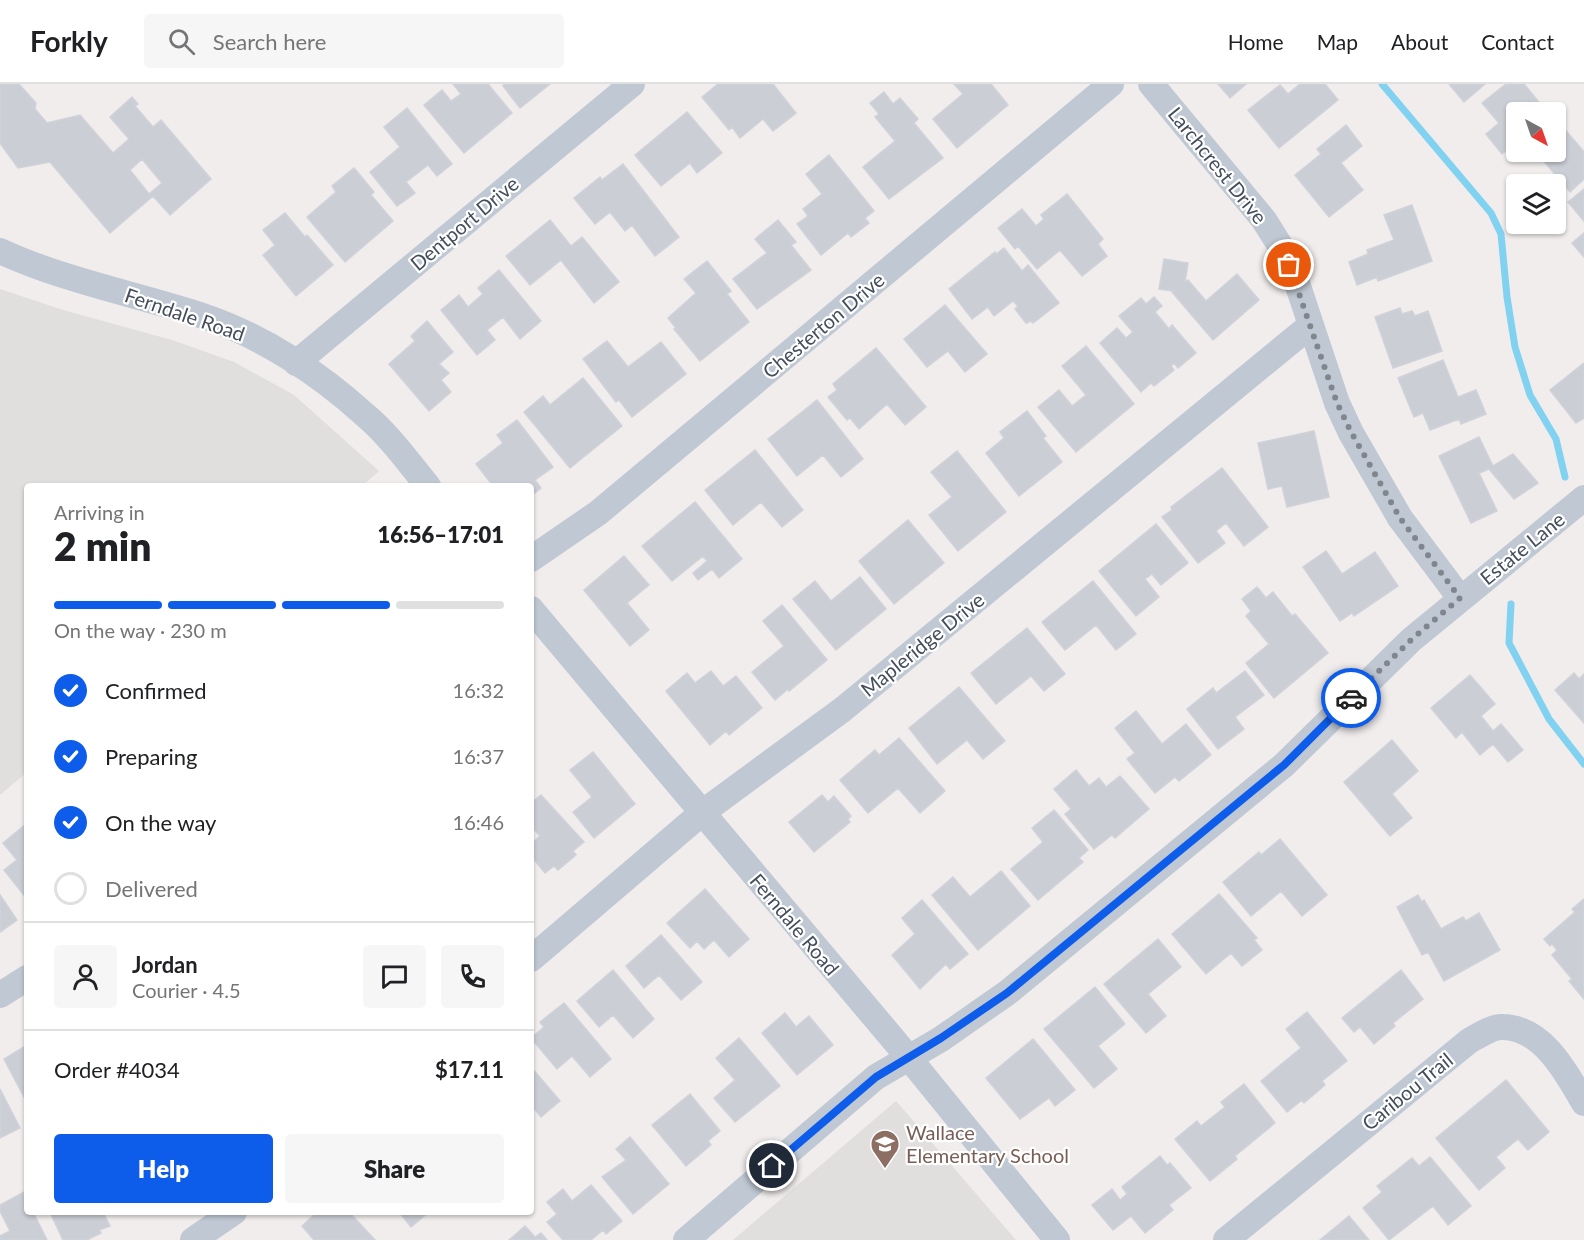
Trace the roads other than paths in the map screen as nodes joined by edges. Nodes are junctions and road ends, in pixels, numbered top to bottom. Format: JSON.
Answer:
{"nodes":[{"id":1,"x":632,"y":84,"type":"edge"},
{"id":2,"x":1112,"y":84,"type":"edge"},
{"id":3,"x":1151,"y":84,"type":"edge"},
{"id":4,"x":0,"y":251,"type":"edge"},
{"id":5,"x":1311,"y":325,"type":"junction"},
{"id":6,"x":296,"y":363,"type":"junction"},
{"id":7,"x":425,"y":483,"type":"edge"},
{"id":8,"x":1584,"y":498,"type":"edge"},
{"id":9,"x":534,"y":557,"type":"edge"},
{"id":10,"x":1460,"y":598,"type":"junction"},
{"id":11,"x":534,"y":613,"type":"edge"},
{"id":12,"x":703,"y":812,"type":"junction"},
{"id":13,"x":534,"y":956,"type":"edge"},
{"id":14,"x":24,"y":980,"type":"edge"},
{"id":15,"x":0,"y":995,"type":"edge"},
{"id":16,"x":909,"y":1058,"type":"junction"},
{"id":17,"x":1584,"y":1103,"type":"edge"},
{"id":18,"x":230,"y":1215,"type":"edge"},
{"id":19,"x":194,"y":1240,"type":"edge"},
{"id":20,"x":686,"y":1240,"type":"edge"},
{"id":21,"x":1058,"y":1240,"type":"edge"},
{"id":22,"x":1226,"y":1240,"type":"edge"}],
"edges":[{"from":1,"to":6,"type":"street","name":"Dentport Drive"},
{"from":2,"to":9,"type":"street","name":"Chesterton Drive"},
{"from":3,"to":5,"type":"street","name":"Larchcrest Drive"},
{"from":4,"to":6,"type":"street","name":"Ferndale Road"},
{"from":5,"to":10,"type":"street","name":"Larchcrest Drive"},
{"from":5,"to":12,"type":"street","name":"Mapleridge Drive"},
{"from":6,"to":7,"type":"street","name":"Ferndale Road"},
{"from":8,"to":10,"type":"street","name":"Estate Lane"},
{"from":10,"to":16,"type":"street","name":"Estate Lane"},
{"from":11,"to":12,"type":"street","name":"Ferndale Road"},
{"from":12,"to":13,"type":"street","name":"Mapleridge Drive"},
{"from":12,"to":16,"type":"street","name":"Ferndale Road"},
{"from":14,"to":15,"type":"street"},
{"from":16,"to":20,"type":"street","name":"Estate Lane"},
{"from":16,"to":21,"type":"street","name":"Ferndale Road"},
{"from":17,"to":22,"type":"street","name":"Caribou Trail"},
{"from":18,"to":19,"type":"street"}]}
